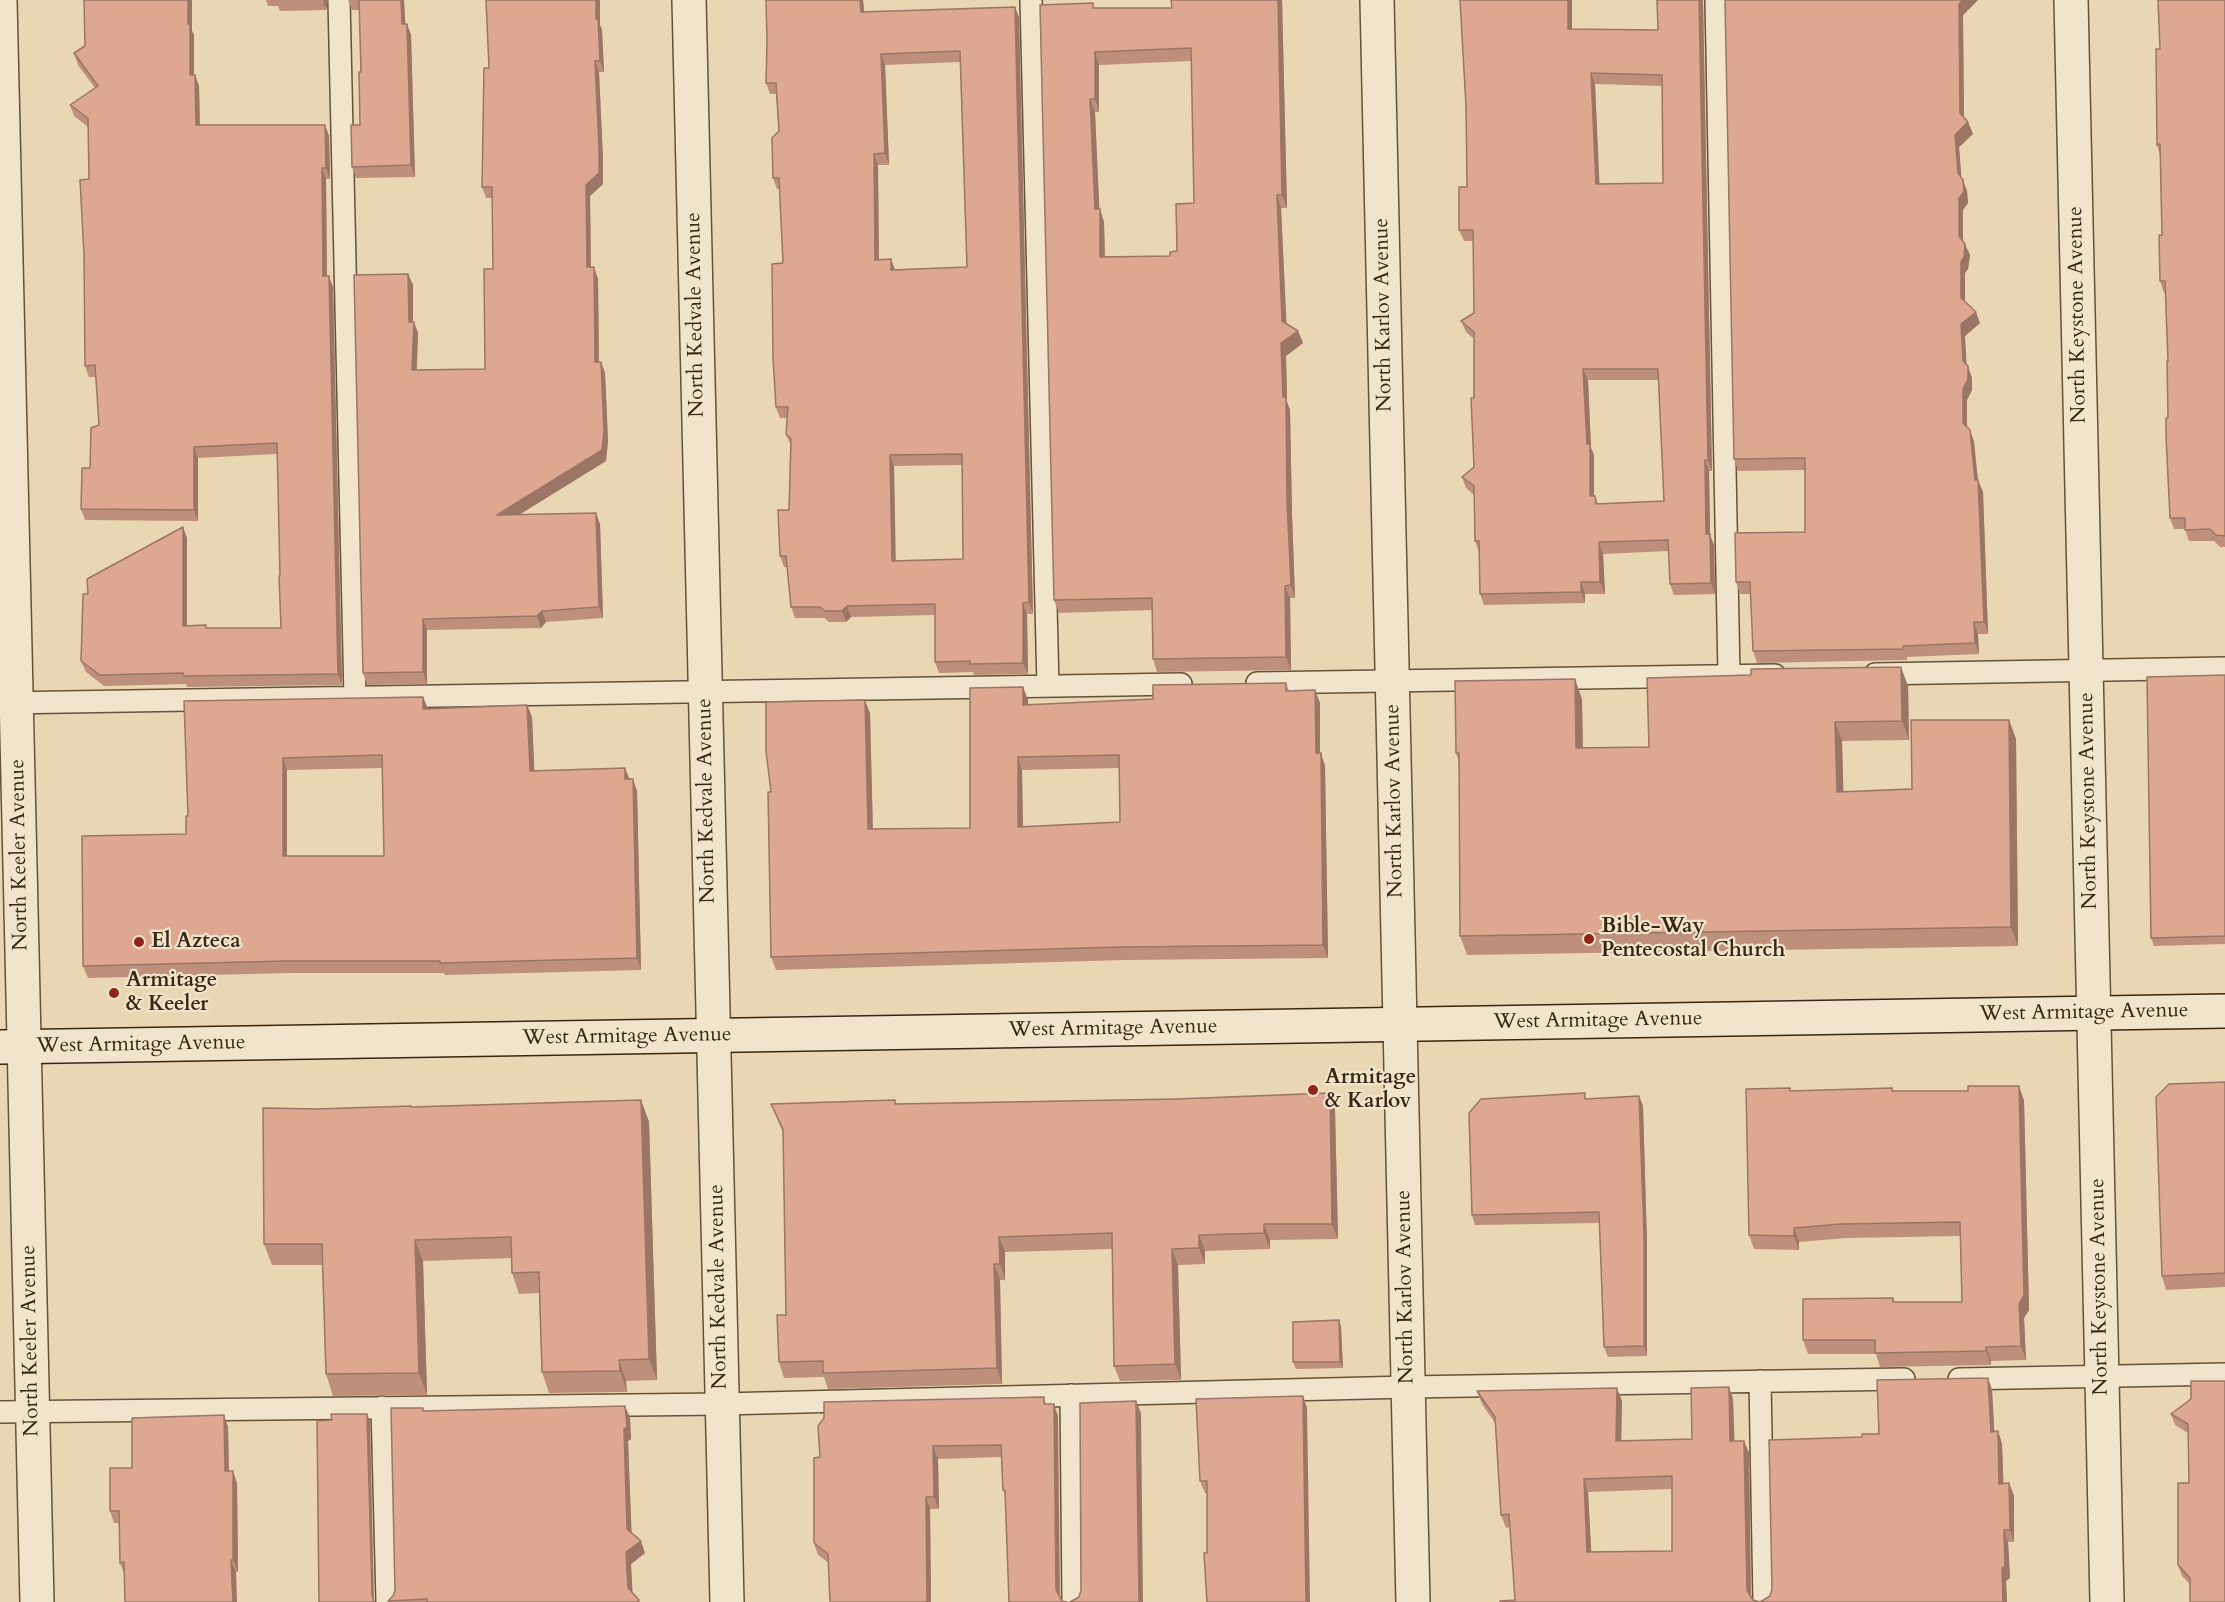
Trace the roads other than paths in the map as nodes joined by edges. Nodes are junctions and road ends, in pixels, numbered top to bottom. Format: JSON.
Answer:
{"nodes":[{"id":1,"x":0,"y":0,"type":"edge"},
{"id":2,"x":339,"y":0,"type":"edge"},
{"id":3,"x":689,"y":0,"type":"edge"},
{"id":4,"x":1031,"y":0,"type":"edge"},
{"id":5,"x":1377,"y":0,"type":"edge"},
{"id":6,"x":1716,"y":0,"type":"edge"},
{"id":7,"x":2071,"y":0,"type":"edge"},
{"id":8,"x":2225,"y":668,"type":"edge"},
{"id":9,"x":2086,"y":670,"type":"junction"},
{"id":10,"x":1856,"y":674,"type":"edge"},
{"id":11,"x":1798,"y":675,"type":"edge"},
{"id":12,"x":1729,"y":676,"type":"junction"},
{"id":13,"x":1392,"y":681,"type":"junction"},
{"id":14,"x":1238,"y":683,"type":"edge"},
{"id":15,"x":1203,"y":684,"type":"edge"},
{"id":16,"x":1048,"y":686,"type":"junction"},
{"id":17,"x":705,"y":692,"type":"junction"},
{"id":18,"x":355,"y":698,"type":"junction"},
{"id":19,"x":8,"y":703,"type":"edge"},
{"id":20,"x":2225,"y":1011,"type":"edge"},
{"id":21,"x":2094,"y":1014,"type":"junction"},
{"id":22,"x":1400,"y":1024,"type":"junction"},
{"id":23,"x":713,"y":1035,"type":"junction"},
{"id":24,"x":12,"y":1047,"type":"edge"},
{"id":25,"x":2225,"y":1374,"type":"edge"},
{"id":26,"x":2102,"y":1377,"type":"junction"},
{"id":27,"x":1921,"y":1379,"type":"edge"},
{"id":28,"x":1944,"y":1379,"type":"edge"},
{"id":29,"x":1760,"y":1381,"type":"junction"},
{"id":30,"x":1408,"y":1387,"type":"junction"},
{"id":31,"x":1071,"y":1395,"type":"junction"},
{"id":32,"x":722,"y":1404,"type":"junction"},
{"id":33,"x":382,"y":1407,"type":"junction"},
{"id":34,"x":0,"y":1412,"type":"edge"},
{"id":35,"x":33,"y":1412,"type":"junction"},
{"id":36,"x":37,"y":1602,"type":"edge"},
{"id":37,"x":387,"y":1602,"type":"edge"},
{"id":38,"x":727,"y":1602,"type":"edge"},
{"id":39,"x":1073,"y":1602,"type":"edge"},
{"id":40,"x":1413,"y":1602,"type":"edge"},
{"id":41,"x":1764,"y":1602,"type":"edge"},
{"id":42,"x":2107,"y":1602,"type":"edge"}],
"edges":[{"from":1,"to":19,"type":"street","name":"North Keeler Avenue"},
{"from":2,"to":18,"type":"lane"},
{"from":3,"to":17,"type":"street","name":"North Kedvale Avenue"},
{"from":4,"to":16,"type":"lane"},
{"from":5,"to":13,"type":"street","name":"North Karlov Avenue"},
{"from":6,"to":12,"type":"lane"},
{"from":7,"to":9,"type":"street","name":"North Keystone Avenue"},
{"from":8,"to":9,"type":"lane"},
{"from":9,"to":10,"type":"lane"},
{"from":9,"to":21,"type":"street","name":"North Keystone Avenue"},
{"from":11,"to":12,"type":"lane"},
{"from":12,"to":13,"type":"lane"},
{"from":13,"to":14,"type":"lane"},
{"from":13,"to":22,"type":"street","name":"North Karlov Avenue"},
{"from":15,"to":16,"type":"lane"},
{"from":16,"to":17,"type":"lane"},
{"from":17,"to":18,"type":"lane"},
{"from":17,"to":23,"type":"street","name":"North Kedvale Avenue"},
{"from":18,"to":19,"type":"lane"},
{"from":19,"to":24,"type":"street","name":"North Keeler Avenue"},
{"from":20,"to":21,"type":"street","name":"West Armitage Avenue"},
{"from":21,"to":22,"type":"street","name":"West Armitage Avenue"},
{"from":21,"to":26,"type":"street","name":"North Keystone Avenue"},
{"from":22,"to":23,"type":"street","name":"West Armitage Avenue"},
{"from":22,"to":30,"type":"street","name":"North Karlov Avenue"},
{"from":23,"to":24,"type":"street","name":"West Armitage Avenue"},
{"from":23,"to":32,"type":"street","name":"North Kedvale Avenue"},
{"from":24,"to":35,"type":"street","name":"North Keeler Avenue"},
{"from":25,"to":26,"type":"lane"},
{"from":26,"to":28,"type":"lane"},
{"from":26,"to":42,"type":"street","name":"North Keystone Avenue"},
{"from":27,"to":29,"type":"lane"},
{"from":29,"to":30,"type":"lane"},
{"from":29,"to":41,"type":"lane"},
{"from":30,"to":31,"type":"lane"},
{"from":30,"to":40,"type":"street","name":"North Karlov Avenue"},
{"from":31,"to":32,"type":"lane"},
{"from":31,"to":39,"type":"lane"},
{"from":32,"to":33,"type":"lane"},
{"from":32,"to":38,"type":"street","name":"North Kedvale Avenue"},
{"from":33,"to":35,"type":"lane"},
{"from":33,"to":37,"type":"lane"},
{"from":34,"to":35,"type":"lane"},
{"from":35,"to":36,"type":"street","name":"North Keeler Avenue"}]}
